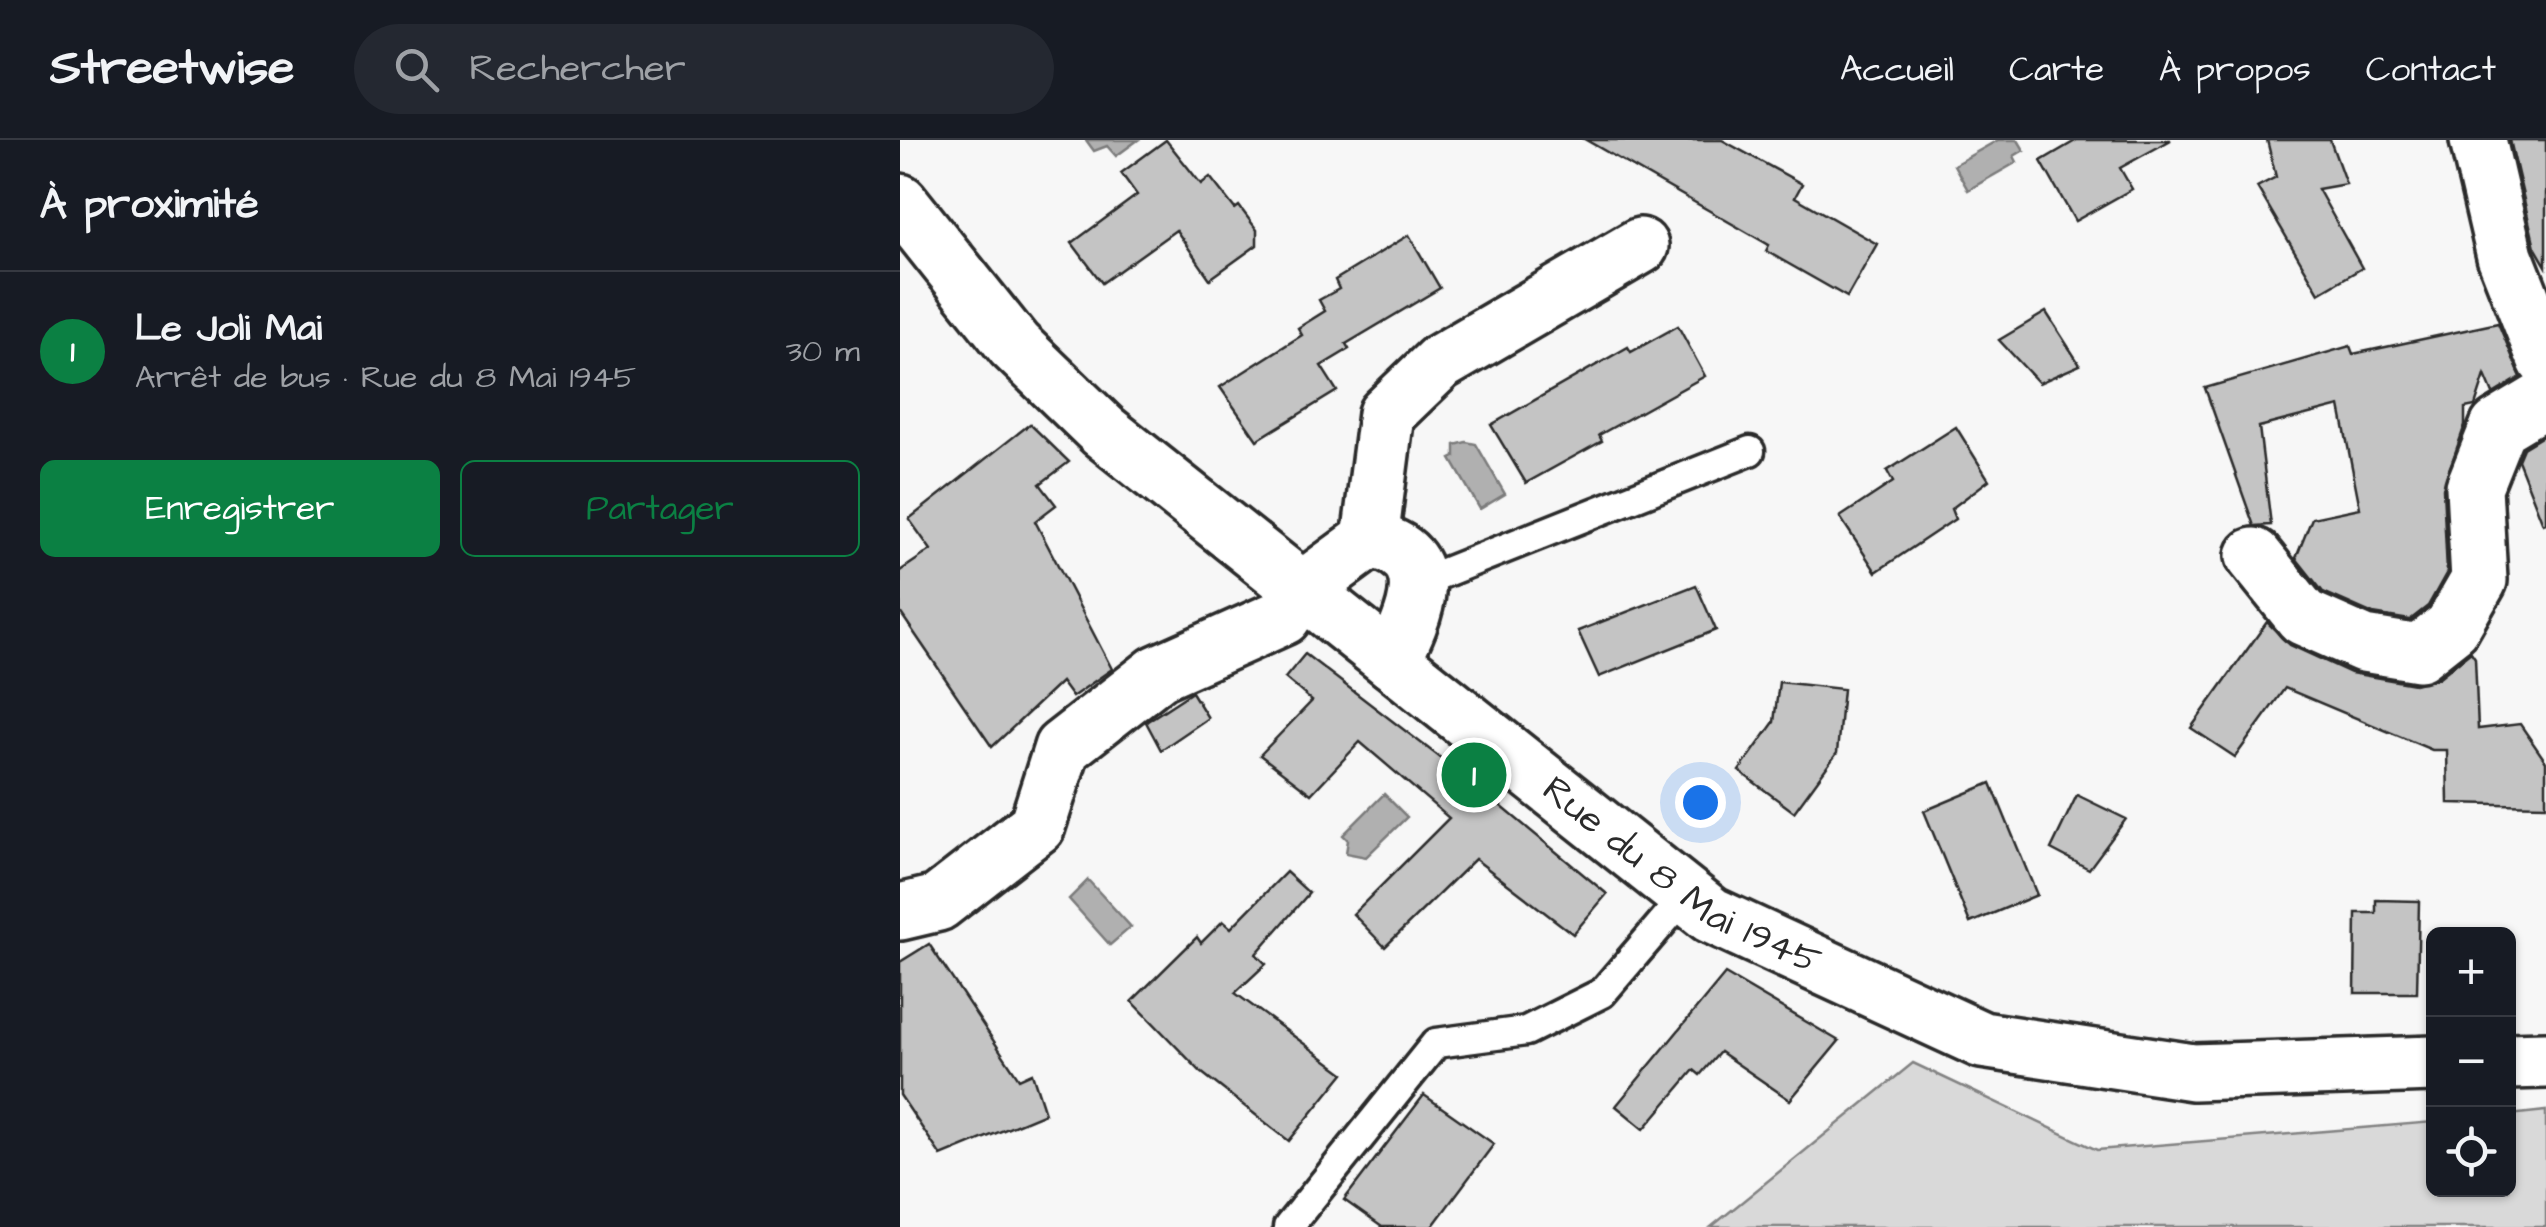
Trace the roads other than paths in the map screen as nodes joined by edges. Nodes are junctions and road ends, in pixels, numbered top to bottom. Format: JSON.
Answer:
{"nodes":[{"id":1,"x":2478,"y":140,"type":"edge"},
{"id":2,"x":900,"y":202,"type":"edge"},
{"id":3,"x":1640,"y":246,"type":"dead end"},
{"id":4,"x":2546,"y":360,"type":"edge"},
{"id":5,"x":2546,"y":398,"type":"edge"},
{"id":6,"x":1750,"y":450,"type":"dead end"},
{"id":7,"x":1370,"y":540,"type":"junction"},
{"id":8,"x":2254,"y":556,"type":"dead end"},
{"id":9,"x":1418,"y":583,"type":"junction"},
{"id":10,"x":1302,"y":589,"type":"junction"},
{"id":11,"x":1392,"y":661,"type":"junction"},
{"id":12,"x":1686,"y":895,"type":"junction"},
{"id":13,"x":900,"y":912,"type":"edge"},
{"id":14,"x":2546,"y":1060,"type":"edge"},
{"id":15,"x":2516,"y":1061,"type":"edge"},
{"id":16,"x":2426,"y":1064,"type":"edge"},
{"id":17,"x":1288,"y":1227,"type":"edge"}],
"edges":[{"from":1,"to":4,"type":"street"},
{"from":2,"to":10,"type":"street","name":"Rue du 8 Mai 1945"},
{"from":3,"to":7,"type":"street"},
{"from":5,"to":8,"type":"street"},
{"from":6,"to":9,"type":"lane"},
{"from":7,"to":9,"type":"street"},
{"from":7,"to":10,"type":"street"},
{"from":9,"to":11,"type":"street"},
{"from":10,"to":11,"type":"street","name":"Rue du 8 Mai 1945"},
{"from":10,"to":13,"type":"street"},
{"from":11,"to":12,"type":"street","name":"Rue du 8 Mai 1945"},
{"from":12,"to":16,"type":"street","name":"Rue du 8 Mai 1945"},
{"from":12,"to":17,"type":"lane"},
{"from":14,"to":15,"type":"street"}]}
